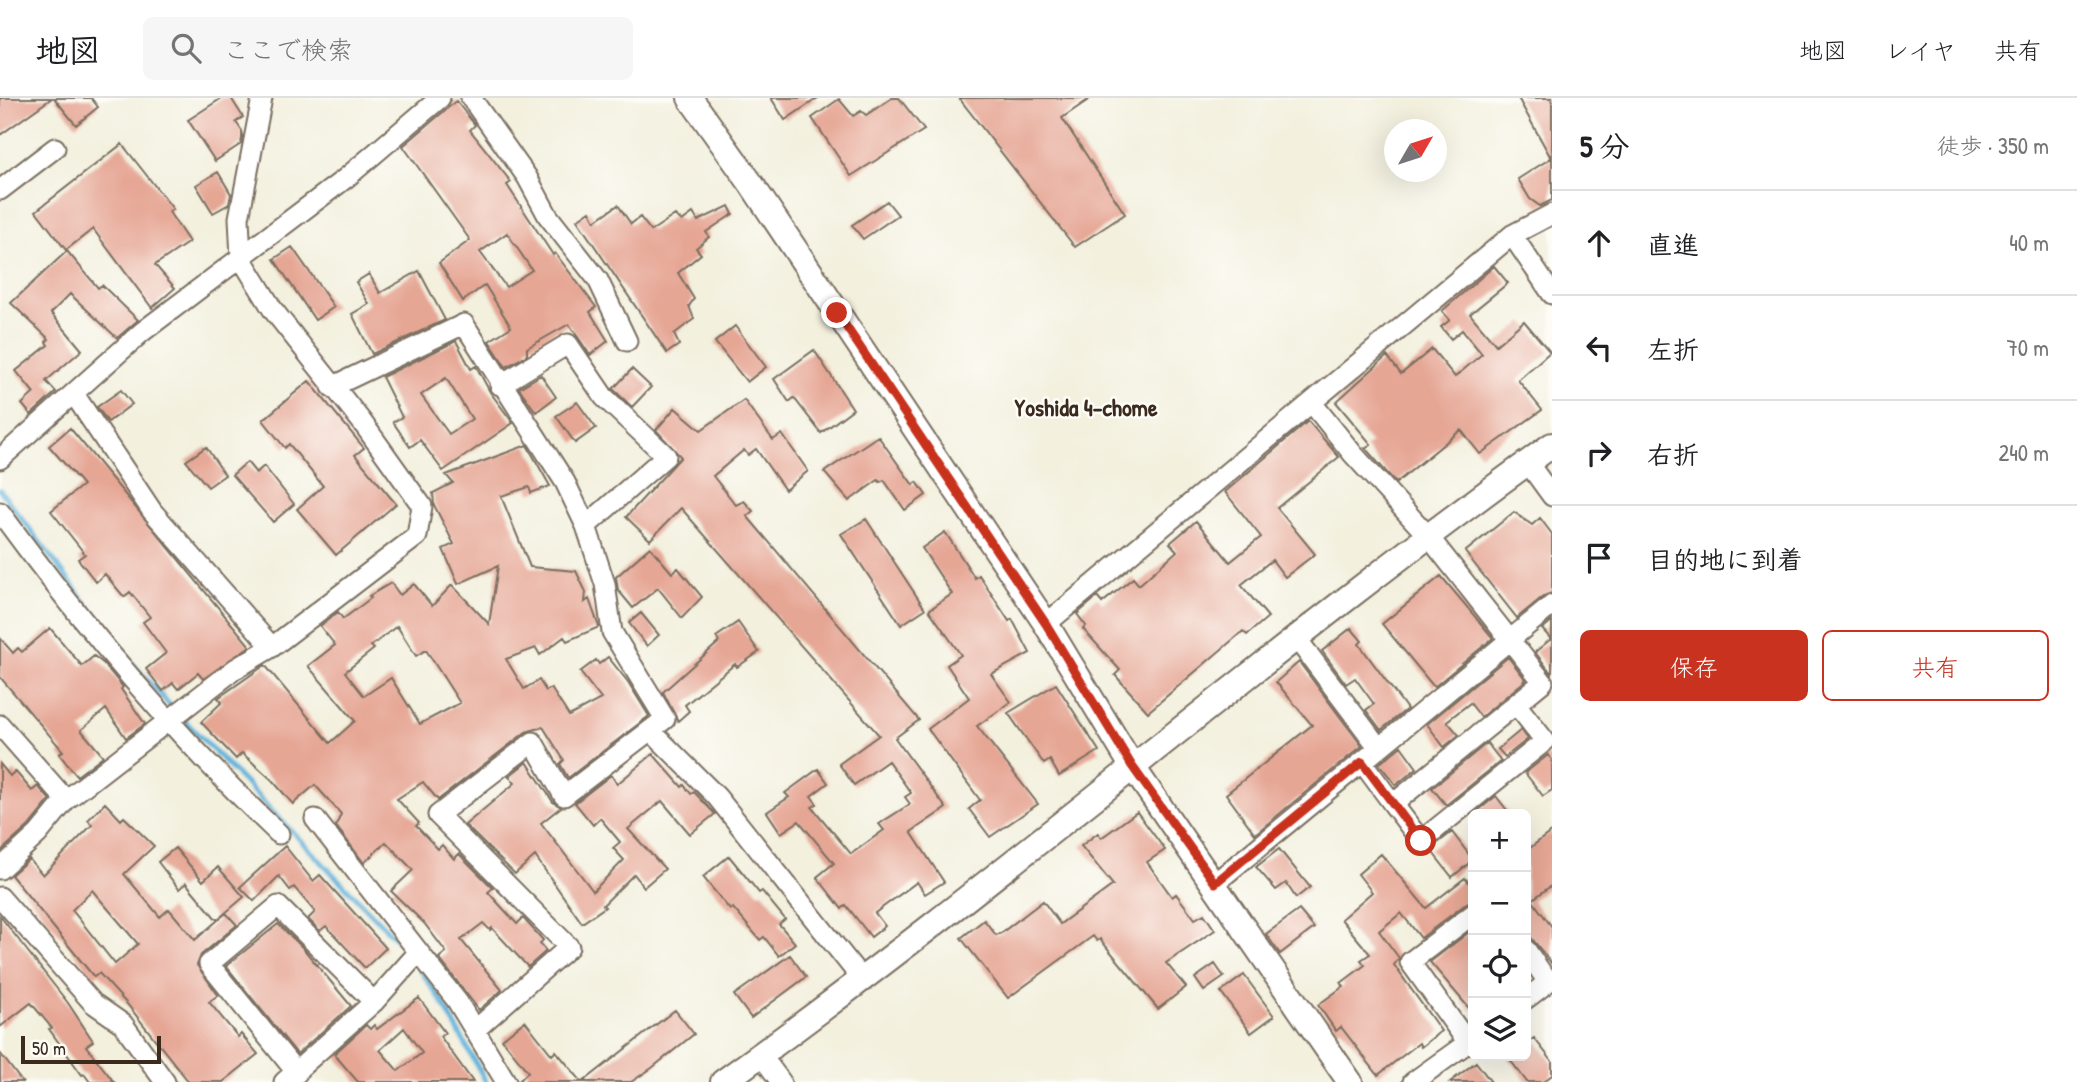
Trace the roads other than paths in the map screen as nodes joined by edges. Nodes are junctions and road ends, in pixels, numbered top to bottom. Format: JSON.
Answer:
{"nodes":[{"id":1,"x":262,"y":98,"type":"edge"},
{"id":2,"x":440,"y":98,"type":"edge"},
{"id":3,"x":471,"y":98,"type":"edge"},
{"id":4,"x":690,"y":98,"type":"edge"},
{"id":5,"x":55,"y":148,"type":"dead end"},
{"id":6,"x":0,"y":190,"type":"edge"},
{"id":7,"x":1552,"y":214,"type":"edge"},
{"id":8,"x":1512,"y":235,"type":"junction"},
{"id":9,"x":241,"y":258,"type":"junction"},
{"id":10,"x":1552,"y":293,"type":"edge"},
{"id":11,"x":627,"y":341,"type":"dead end"},
{"id":12,"x":500,"y":385,"type":"junction"},
{"id":13,"x":332,"y":387,"type":"junction"},
{"id":14,"x":74,"y":394,"type":"junction"},
{"id":15,"x":1312,"y":403,"type":"junction"},
{"id":16,"x":1552,"y":445,"type":"edge"},
{"id":17,"x":0,"y":459,"type":"edge"},
{"id":18,"x":1528,"y":463,"type":"junction"},
{"id":19,"x":1552,"y":496,"type":"edge"},
{"id":20,"x":0,"y":512,"type":"edge"},
{"id":21,"x":586,"y":526,"type":"junction"},
{"id":22,"x":1429,"y":537,"type":"junction"},
{"id":23,"x":1552,"y":605,"type":"edge"},
{"id":24,"x":1046,"y":624,"type":"junction"},
{"id":25,"x":1297,"y":639,"type":"junction"},
{"id":26,"x":1510,"y":639,"type":"junction"},
{"id":27,"x":272,"y":647,"type":"junction"},
{"id":28,"x":1516,"y":704,"type":"junction"},
{"id":29,"x":175,"y":715,"type":"junction"},
{"id":30,"x":0,"y":725,"type":"edge"},
{"id":31,"x":652,"y":732,"type":"junction"},
{"id":32,"x":1379,"y":748,"type":"junction"},
{"id":33,"x":1362,"y":762,"type":"junction"},
{"id":34,"x":1132,"y":766,"type":"junction"},
{"id":35,"x":66,"y":800,"type":"junction"},
{"id":36,"x":1393,"y":804,"type":"junction"},
{"id":37,"x":315,"y":820,"type":"dead end"},
{"id":38,"x":279,"y":834,"type":"dead end"},
{"id":39,"x":0,"y":869,"type":"edge"},
{"id":40,"x":1215,"y":883,"type":"junction"},
{"id":41,"x":0,"y":897,"type":"edge"},
{"id":42,"x":1468,"y":918,"type":"edge"},
{"id":43,"x":417,"y":954,"type":"junction"},
{"id":44,"x":1531,"y":956,"type":"edge"},
{"id":45,"x":862,"y":978,"type":"junction"},
{"id":46,"x":1550,"y":980,"type":"edge"},
{"id":47,"x":1527,"y":998,"type":"edge"},
{"id":48,"x":374,"y":1002,"type":"junction"},
{"id":49,"x":475,"y":1030,"type":"junction"},
{"id":50,"x":1468,"y":1037,"type":"edge"},
{"id":51,"x":1468,"y":1043,"type":"edge"},
{"id":52,"x":761,"y":1055,"type":"junction"},
{"id":53,"x":291,"y":1077,"type":"edge"},
{"id":54,"x":165,"y":1082,"type":"edge"},
{"id":55,"x":506,"y":1082,"type":"edge"},
{"id":56,"x":723,"y":1082,"type":"edge"},
{"id":57,"x":781,"y":1082,"type":"edge"},
{"id":58,"x":1350,"y":1082,"type":"edge"},
{"id":59,"x":1413,"y":1082,"type":"edge"}],
"edges":[{"from":1,"to":9,"type":"street"},
{"from":2,"to":9,"type":"street"},
{"from":3,"to":11,"type":"street"},
{"from":4,"to":24,"type":"street"},
{"from":5,"to":6,"type":"street"},
{"from":7,"to":8,"type":"street"},
{"from":8,"to":10,"type":"street"},
{"from":8,"to":15,"type":"street"},
{"from":9,"to":13,"type":"street"},
{"from":9,"to":14,"type":"street"},
{"from":12,"to":13,"type":"street"},
{"from":12,"to":21,"type":"street"},
{"from":12,"to":21,"type":"street"},
{"from":13,"to":27,"type":"street"},
{"from":14,"to":17,"type":"street"},
{"from":14,"to":27,"type":"street"},
{"from":15,"to":22,"type":"street"},
{"from":15,"to":24,"type":"street"},
{"from":16,"to":18,"type":"street"},
{"from":18,"to":19,"type":"street"},
{"from":18,"to":22,"type":"street"},
{"from":20,"to":29,"type":"street"},
{"from":21,"to":31,"type":"street"},
{"from":22,"to":25,"type":"street"},
{"from":22,"to":26,"type":"street"},
{"from":23,"to":26,"type":"street"},
{"from":24,"to":34,"type":"street"},
{"from":25,"to":32,"type":"street"},
{"from":25,"to":34,"type":"street"},
{"from":26,"to":28,"type":"street"},
{"from":26,"to":32,"type":"street"},
{"from":27,"to":29,"type":"street"},
{"from":28,"to":36,"type":"street"},
{"from":28,"to":36,"type":"street"},
{"from":29,"to":35,"type":"street"},
{"from":29,"to":38,"type":"street"},
{"from":30,"to":35,"type":"street"},
{"from":31,"to":45,"type":"street"},
{"from":31,"to":49,"type":"street"},
{"from":32,"to":33,"type":"street"},
{"from":33,"to":36,"type":"street"},
{"from":33,"to":40,"type":"street"},
{"from":34,"to":40,"type":"street"},
{"from":34,"to":45,"type":"street"},
{"from":35,"to":39,"type":"street"},
{"from":37,"to":43,"type":"street"},
{"from":40,"to":58,"type":"street"},
{"from":41,"to":54,"type":"street"},
{"from":42,"to":50,"type":"street"},
{"from":43,"to":48,"type":"street"},
{"from":43,"to":49,"type":"street"},
{"from":44,"to":46,"type":"street"},
{"from":45,"to":52,"type":"street"},
{"from":46,"to":47,"type":"street"},
{"from":48,"to":53,"type":"street"},
{"from":48,"to":53,"type":"street"},
{"from":49,"to":55,"type":"street"},
{"from":51,"to":59,"type":"street"},
{"from":52,"to":56,"type":"street"},
{"from":52,"to":57,"type":"street"}]}
